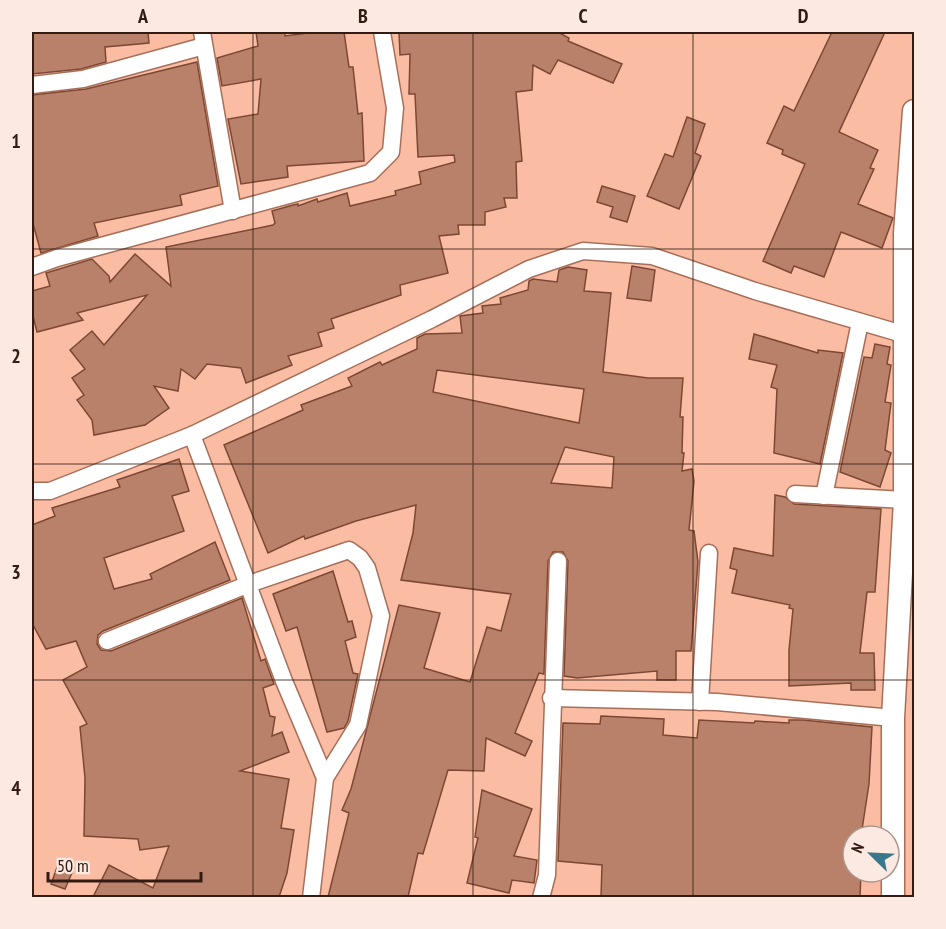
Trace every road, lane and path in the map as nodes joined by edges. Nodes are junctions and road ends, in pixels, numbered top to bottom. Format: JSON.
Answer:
{"nodes":[{"id":1,"x":382,"y":32,"type":"edge"},
{"id":2,"x":203,"y":39,"type":"edge"},
{"id":3,"x":32,"y":85,"type":"edge"},
{"id":4,"x":915,"y":111,"type":"edge"},
{"id":5,"x":233,"y":211,"type":"junction"},
{"id":6,"x":32,"y":267,"type":"edge"},
{"id":7,"x":860,"y":322,"type":"junction"},
{"id":8,"x":906,"y":335,"type":"junction"},
{"id":9,"x":192,"y":435,"type":"junction"},
{"id":10,"x":32,"y":491,"type":"edge"},
{"id":11,"x":795,"y":494,"type":"dead end"},
{"id":12,"x":824,"y":496,"type":"junction"},
{"id":13,"x":905,"y":500,"type":"junction"},
{"id":14,"x":709,"y":553,"type":"dead end"},
{"id":15,"x":558,"y":561,"type":"dead end"},
{"id":16,"x":249,"y":584,"type":"junction"},
{"id":17,"x":107,"y":641,"type":"dead end"},
{"id":18,"x":551,"y":698,"type":"junction"},
{"id":19,"x":700,"y":702,"type":"junction"},
{"id":20,"x":893,"y":718,"type":"junction"},
{"id":21,"x":325,"y":778,"type":"junction"},
{"id":22,"x":311,"y":897,"type":"edge"},
{"id":23,"x":541,"y":897,"type":"edge"},
{"id":24,"x":893,"y":897,"type":"edge"}],
"edges":[{"from":1,"to":5,"type":"street"},
{"from":2,"to":3,"type":"street"},
{"from":2,"to":5,"type":"street"},
{"from":4,"to":8,"type":"street"},
{"from":5,"to":6,"type":"street"},
{"from":7,"to":8,"type":"street"},
{"from":7,"to":9,"type":"street"},
{"from":7,"to":12,"type":"street"},
{"from":8,"to":13,"type":"street"},
{"from":9,"to":10,"type":"street"},
{"from":9,"to":16,"type":"street"},
{"from":11,"to":12,"type":"street"},
{"from":12,"to":13,"type":"street"},
{"from":13,"to":20,"type":"street"},
{"from":14,"to":19,"type":"street"},
{"from":15,"to":18,"type":"street"},
{"from":16,"to":17,"type":"street"},
{"from":16,"to":21,"type":"street"},
{"from":16,"to":21,"type":"street"},
{"from":18,"to":19,"type":"street"},
{"from":18,"to":23,"type":"street"},
{"from":19,"to":20,"type":"street"},
{"from":20,"to":24,"type":"street"},
{"from":21,"to":22,"type":"street"}]}
